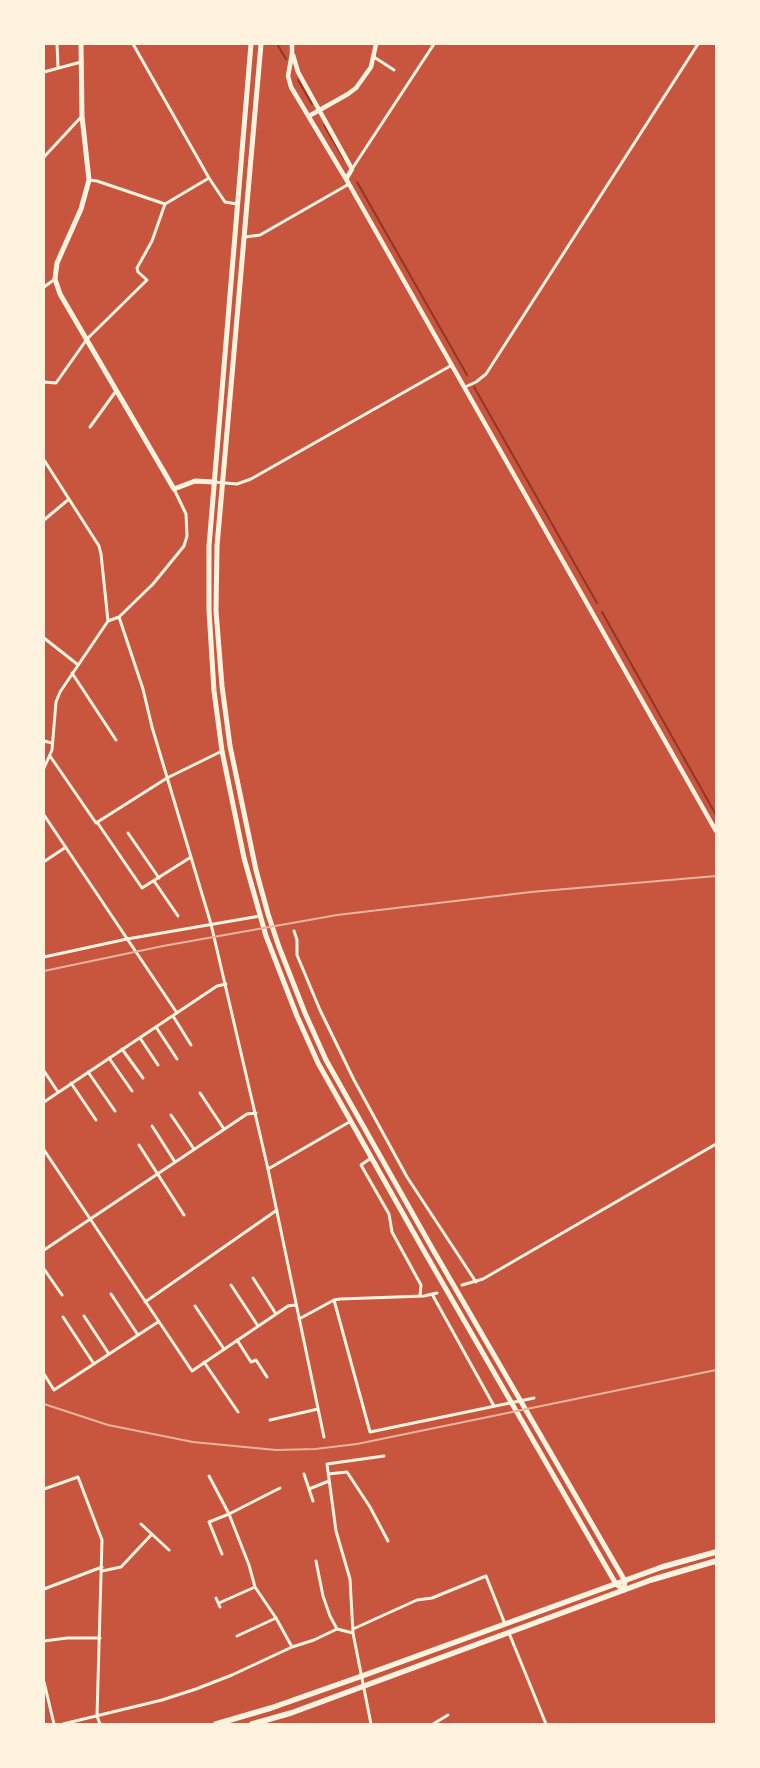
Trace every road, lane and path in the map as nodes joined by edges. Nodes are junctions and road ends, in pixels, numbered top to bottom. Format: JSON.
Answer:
{"nodes":[{"id":1,"x":57,"y":44,"type":"edge"},
{"id":2,"x":81,"y":44,"type":"edge"},
{"id":3,"x":133,"y":44,"type":"edge"},
{"id":4,"x":251,"y":44,"type":"edge"},
{"id":5,"x":261,"y":44,"type":"edge"},
{"id":6,"x":292,"y":44,"type":"edge"},
{"id":7,"x":376,"y":44,"type":"edge"},
{"id":8,"x":434,"y":44,"type":"edge"},
{"id":9,"x":698,"y":44,"type":"edge"},
{"id":10,"x":292,"y":54,"type":"junction"},
{"id":11,"x":374,"y":57,"type":"junction"},
{"id":12,"x":81,"y":62,"type":"junction"},
{"id":13,"x":58,"y":68,"type":"junction"},
{"id":14,"x":394,"y":70,"type":"dead end"},
{"id":15,"x":44,"y":72,"type":"edge"},
{"id":16,"x":320,"y":110,"type":"junction"},
{"id":17,"x":82,"y":116,"type":"junction"},
{"id":18,"x":308,"y":116,"type":"junction"},
{"id":19,"x":44,"y":157,"type":"edge"},
{"id":20,"x":352,"y":169,"type":"junction"},
{"id":21,"x":209,"y":178,"type":"junction"},
{"id":22,"x":346,"y":179,"type":"junction"},
{"id":23,"x":89,"y":180,"type":"junction"},
{"id":24,"x":349,"y":184,"type":"junction"},
{"id":25,"x":165,"y":204,"type":"junction"},
{"id":26,"x":238,"y":204,"type":"junction"},
{"id":27,"x":245,"y":237,"type":"junction"},
{"id":28,"x":55,"y":279,"type":"junction"},
{"id":29,"x":44,"y":287,"type":"edge"},
{"id":30,"x":87,"y":339,"type":"junction"},
{"id":31,"x":452,"y":365,"type":"junction"},
{"id":32,"x":44,"y":382,"type":"edge"},
{"id":33,"x":465,"y":387,"type":"junction"},
{"id":34,"x":117,"y":391,"type":"junction"},
{"id":35,"x":90,"y":427,"type":"dead end"},
{"id":36,"x":44,"y":460,"type":"edge"},
{"id":37,"x":214,"y":482,"type":"junction"},
{"id":38,"x":222,"y":483,"type":"junction"},
{"id":39,"x":174,"y":489,"type":"junction"},
{"id":40,"x":69,"y":499,"type":"junction"},
{"id":41,"x":44,"y":520,"type":"edge"},
{"id":42,"x":117,"y":618,"type":"junction"},
{"id":43,"x":110,"y":621,"type":"junction"},
{"id":44,"x":44,"y":638,"type":"edge"},
{"id":45,"x":78,"y":664,"type":"junction"},
{"id":46,"x":72,"y":673,"type":"junction"},
{"id":47,"x":116,"y":740,"type":"dead end"},
{"id":48,"x":44,"y":741,"type":"edge"},
{"id":49,"x":52,"y":743,"type":"junction"},
{"id":50,"x":222,"y":752,"type":"junction"},
{"id":51,"x":50,"y":756,"type":"junction"},
{"id":52,"x":44,"y":768,"type":"edge"},
{"id":53,"x":167,"y":778,"type":"junction"},
{"id":54,"x":44,"y":815,"type":"edge"},
{"id":55,"x":97,"y":822,"type":"junction"},
{"id":56,"x":716,"y":831,"type":"edge"},
{"id":57,"x":128,"y":833,"type":"dead end"},
{"id":58,"x":66,"y":847,"type":"junction"},
{"id":59,"x":191,"y":857,"type":"junction"},
{"id":60,"x":44,"y":860,"type":"edge"},
{"id":61,"x":159,"y":878,"type":"junction"},
{"id":62,"x":154,"y":881,"type":"junction"},
{"id":63,"x":178,"y":916,"type":"dead end"},
{"id":64,"x":260,"y":916,"type":"junction"},
{"id":65,"x":211,"y":924,"type":"junction"},
{"id":66,"x":294,"y":931,"type":"dead end"},
{"id":67,"x":127,"y":939,"type":"junction"},
{"id":68,"x":44,"y":956,"type":"edge"},
{"id":69,"x":222,"y":985,"type":"junction"},
{"id":70,"x":177,"y":1013,"type":"junction"},
{"id":71,"x":172,"y":1016,"type":"junction"},
{"id":72,"x":156,"y":1027,"type":"junction"},
{"id":73,"x":140,"y":1038,"type":"junction"},
{"id":74,"x":191,"y":1045,"type":"dead end"},
{"id":75,"x":122,"y":1049,"type":"junction"},
{"id":76,"x":109,"y":1058,"type":"junction"},
{"id":77,"x":178,"y":1059,"type":"dead end"},
{"id":78,"x":158,"y":1065,"type":"dead end"},
{"id":79,"x":44,"y":1071,"type":"edge"},
{"id":80,"x":88,"y":1072,"type":"junction"},
{"id":81,"x":143,"y":1078,"type":"dead end"},
{"id":82,"x":71,"y":1083,"type":"junction"},
{"id":83,"x":132,"y":1091,"type":"dead end"},
{"id":84,"x":58,"y":1092,"type":"junction"},
{"id":85,"x":200,"y":1093,"type":"dead end"},
{"id":86,"x":44,"y":1102,"type":"edge"},
{"id":87,"x":115,"y":1111,"type":"dead end"},
{"id":88,"x":254,"y":1113,"type":"junction"},
{"id":89,"x":171,"y":1115,"type":"dead end"},
{"id":90,"x":96,"y":1120,"type":"dead end"},
{"id":91,"x":351,"y":1121,"type":"junction"},
{"id":92,"x":152,"y":1126,"type":"dead end"},
{"id":93,"x":224,"y":1129,"type":"junction"},
{"id":94,"x":716,"y":1144,"type":"edge"},
{"id":95,"x":139,"y":1146,"type":"dead end"},
{"id":96,"x":194,"y":1149,"type":"junction"},
{"id":97,"x":44,"y":1150,"type":"edge"},
{"id":98,"x":371,"y":1158,"type":"junction"},
{"id":99,"x":175,"y":1162,"type":"junction"},
{"id":100,"x":268,"y":1169,"type":"junction"},
{"id":101,"x":157,"y":1174,"type":"junction"},
{"id":102,"x":275,"y":1211,"type":"junction"},
{"id":103,"x":184,"y":1215,"type":"dead end"},
{"id":104,"x":89,"y":1219,"type":"junction"},
{"id":105,"x":44,"y":1250,"type":"edge"},
{"id":106,"x":44,"y":1269,"type":"edge"},
{"id":107,"x":253,"y":1278,"type":"dead end"},
{"id":108,"x":476,"y":1282,"type":"junction"},
{"id":109,"x":231,"y":1285,"type":"dead end"},
{"id":110,"x":462,"y":1285,"type":"dead end"},
{"id":111,"x":437,"y":1293,"type":"dead end"},
{"id":112,"x":111,"y":1294,"type":"dead end"},
{"id":113,"x":432,"y":1294,"type":"junction"},
{"id":114,"x":62,"y":1296,"type":"dead end"},
{"id":115,"x":420,"y":1296,"type":"junction"},
{"id":116,"x":334,"y":1300,"type":"junction"},
{"id":117,"x":145,"y":1302,"type":"junction"},
{"id":118,"x":292,"y":1305,"type":"junction"},
{"id":119,"x":195,"y":1306,"type":"dead end"},
{"id":120,"x":276,"y":1314,"type":"junction"},
{"id":121,"x":84,"y":1316,"type":"dead end"},
{"id":122,"x":63,"y":1317,"type":"dead end"},
{"id":123,"x":299,"y":1319,"type":"junction"},
{"id":124,"x":158,"y":1322,"type":"junction"},
{"id":125,"x":258,"y":1326,"type":"junction"},
{"id":126,"x":138,"y":1335,"type":"junction"},
{"id":127,"x":237,"y":1340,"type":"junction"},
{"id":128,"x":224,"y":1349,"type":"junction"},
{"id":129,"x":108,"y":1354,"type":"junction"},
{"id":130,"x":204,"y":1362,"type":"junction"},
{"id":131,"x":94,"y":1364,"type":"junction"},
{"id":132,"x":44,"y":1374,"type":"edge"},
{"id":133,"x":267,"y":1378,"type":"dead end"},
{"id":134,"x":534,"y":1398,"type":"dead end"},
{"id":135,"x":494,"y":1406,"type":"junction"},
{"id":136,"x":318,"y":1409,"type":"junction"},
{"id":137,"x":238,"y":1412,"type":"dead end"},
{"id":138,"x":270,"y":1420,"type":"dead end"},
{"id":139,"x":324,"y":1437,"type":"dead end"},
{"id":140,"x":384,"y":1456,"type":"dead end"},
{"id":141,"x":304,"y":1474,"type":"dead end"},
{"id":142,"x":328,"y":1474,"type":"junction"},
{"id":143,"x":209,"y":1476,"type":"dead end"},
{"id":144,"x":329,"y":1481,"type":"junction"},
{"id":145,"x":280,"y":1488,"type":"dead end"},
{"id":146,"x":44,"y":1489,"type":"edge"},
{"id":147,"x":308,"y":1489,"type":"junction"},
{"id":148,"x":313,"y":1500,"type":"dead end"},
{"id":149,"x":229,"y":1514,"type":"junction"},
{"id":150,"x":141,"y":1524,"type":"dead end"},
{"id":151,"x":152,"y":1534,"type":"junction"},
{"id":152,"x":388,"y":1541,"type":"dead end"},
{"id":153,"x":169,"y":1550,"type":"dead end"},
{"id":154,"x":716,"y":1552,"type":"edge"},
{"id":155,"x":222,"y":1554,"type":"dead end"},
{"id":156,"x":316,"y":1561,"type":"dead end"},
{"id":157,"x":716,"y":1561,"type":"edge"},
{"id":158,"x":102,"y":1569,"type":"junction"},
{"id":159,"x":625,"y":1581,"type":"junction"},
{"id":160,"x":616,"y":1584,"type":"junction"},
{"id":161,"x":255,"y":1587,"type":"junction"},
{"id":162,"x":44,"y":1589,"type":"edge"},
{"id":163,"x":624,"y":1590,"type":"junction"},
{"id":164,"x":216,"y":1598,"type":"dead end"},
{"id":165,"x":218,"y":1603,"type":"junction"},
{"id":166,"x":220,"y":1607,"type":"dead end"},
{"id":167,"x":276,"y":1618,"type":"junction"},
{"id":168,"x":505,"y":1624,"type":"junction"},
{"id":169,"x":337,"y":1629,"type":"junction"},
{"id":170,"x":353,"y":1631,"type":"junction"},
{"id":171,"x":510,"y":1633,"type":"junction"},
{"id":172,"x":237,"y":1636,"type":"dead end"},
{"id":173,"x":100,"y":1638,"type":"junction"},
{"id":174,"x":44,"y":1641,"type":"edge"},
{"id":175,"x":292,"y":1647,"type":"junction"},
{"id":176,"x":362,"y":1676,"type":"junction"},
{"id":177,"x":44,"y":1682,"type":"edge"},
{"id":178,"x":364,"y":1686,"type":"junction"},
{"id":179,"x":448,"y":1715,"type":"dead end"},
{"id":180,"x":97,"y":1716,"type":"junction"},
{"id":181,"x":54,"y":1724,"type":"edge"},
{"id":182,"x":64,"y":1724,"type":"edge"},
{"id":183,"x":100,"y":1724,"type":"edge"},
{"id":184,"x":216,"y":1724,"type":"edge"},
{"id":185,"x":252,"y":1724,"type":"edge"},
{"id":186,"x":371,"y":1724,"type":"edge"},
{"id":187,"x":433,"y":1724,"type":"edge"},
{"id":188,"x":546,"y":1724,"type":"edge"}],
"edges":[{"from":1,"to":13,"type":"street"},
{"from":2,"to":12,"type":"main road"},
{"from":3,"to":21,"type":"street"},
{"from":4,"to":26,"type":"main road"},
{"from":5,"to":27,"type":"main road"},
{"from":6,"to":10,"type":"street"},
{"from":7,"to":11,"type":"street"},
{"from":8,"to":20,"type":"street"},
{"from":9,"to":33,"type":"street"},
{"from":10,"to":16,"type":"street"},
{"from":10,"to":18,"type":"street"},
{"from":11,"to":14,"type":"street"},
{"from":11,"to":16,"type":"street"},
{"from":12,"to":13,"type":"street"},
{"from":12,"to":17,"type":"main road"},
{"from":13,"to":15,"type":"street"},
{"from":16,"to":18,"type":"street"},
{"from":16,"to":20,"type":"street"},
{"from":17,"to":19,"type":"street"},
{"from":17,"to":23,"type":"main road"},
{"from":18,"to":22,"type":"street"},
{"from":20,"to":22,"type":"street"},
{"from":21,"to":25,"type":"street"},
{"from":21,"to":26,"type":"street"},
{"from":22,"to":24,"type":"street"},
{"from":23,"to":25,"type":"street"},
{"from":23,"to":28,"type":"main road"},
{"from":24,"to":27,"type":"street"},
{"from":24,"to":31,"type":"street"},
{"from":25,"to":30,"type":"street"},
{"from":26,"to":37,"type":"main road"},
{"from":27,"to":38,"type":"main road"},
{"from":28,"to":29,"type":"street"},
{"from":28,"to":30,"type":"main road"},
{"from":30,"to":32,"type":"street"},
{"from":30,"to":34,"type":"main road"},
{"from":31,"to":33,"type":"street"},
{"from":31,"to":38,"type":"street"},
{"from":33,"to":56,"type":"street"},
{"from":34,"to":35,"type":"street"},
{"from":34,"to":39,"type":"main road"},
{"from":36,"to":40,"type":"street"},
{"from":37,"to":38,"type":"street"},
{"from":37,"to":39,"type":"main road"},
{"from":37,"to":50,"type":"main road"},
{"from":38,"to":159,"type":"main road"},
{"from":39,"to":42,"type":"street"},
{"from":40,"to":41,"type":"street"},
{"from":40,"to":43,"type":"street"},
{"from":42,"to":43,"type":"street"},
{"from":42,"to":53,"type":"street"},
{"from":43,"to":45,"type":"street"},
{"from":44,"to":45,"type":"street"},
{"from":45,"to":46,"type":"street"},
{"from":46,"to":47,"type":"street"},
{"from":46,"to":49,"type":"street"},
{"from":48,"to":49,"type":"street"},
{"from":49,"to":51,"type":"street"},
{"from":50,"to":53,"type":"street"},
{"from":50,"to":64,"type":"main road"},
{"from":51,"to":52,"type":"street"},
{"from":51,"to":55,"type":"street"},
{"from":53,"to":55,"type":"street"},
{"from":53,"to":59,"type":"street"},
{"from":54,"to":58,"type":"street"},
{"from":55,"to":62,"type":"street"},
{"from":57,"to":61,"type":"street"},
{"from":58,"to":60,"type":"street"},
{"from":58,"to":67,"type":"street"},
{"from":59,"to":61,"type":"street"},
{"from":59,"to":65,"type":"street"},
{"from":61,"to":62,"type":"street"},
{"from":62,"to":63,"type":"street"},
{"from":64,"to":65,"type":"street"},
{"from":64,"to":91,"type":"main road"},
{"from":65,"to":67,"type":"street"},
{"from":65,"to":69,"type":"street"},
{"from":66,"to":108,"type":"street"},
{"from":67,"to":68,"type":"street"},
{"from":67,"to":70,"type":"street"},
{"from":69,"to":70,"type":"street"},
{"from":69,"to":88,"type":"street"},
{"from":70,"to":71,"type":"street"},
{"from":71,"to":72,"type":"street"},
{"from":71,"to":74,"type":"street"},
{"from":72,"to":73,"type":"street"},
{"from":72,"to":77,"type":"street"},
{"from":73,"to":75,"type":"street"},
{"from":73,"to":78,"type":"street"},
{"from":75,"to":76,"type":"street"},
{"from":75,"to":81,"type":"street"},
{"from":76,"to":80,"type":"street"},
{"from":76,"to":83,"type":"street"},
{"from":79,"to":84,"type":"street"},
{"from":80,"to":82,"type":"street"},
{"from":80,"to":87,"type":"street"},
{"from":82,"to":84,"type":"street"},
{"from":82,"to":90,"type":"street"},
{"from":84,"to":86,"type":"street"},
{"from":85,"to":93,"type":"street"},
{"from":88,"to":93,"type":"street"},
{"from":88,"to":100,"type":"street"},
{"from":89,"to":96,"type":"street"},
{"from":91,"to":98,"type":"main road"},
{"from":91,"to":100,"type":"street"},
{"from":92,"to":99,"type":"street"},
{"from":93,"to":96,"type":"street"},
{"from":94,"to":108,"type":"street"},
{"from":95,"to":101,"type":"street"},
{"from":96,"to":99,"type":"street"},
{"from":97,"to":104,"type":"street"},
{"from":98,"to":115,"type":"street"},
{"from":98,"to":160,"type":"main road"},
{"from":99,"to":101,"type":"street"},
{"from":100,"to":102,"type":"street"},
{"from":101,"to":103,"type":"street"},
{"from":101,"to":104,"type":"street"},
{"from":102,"to":117,"type":"street"},
{"from":102,"to":118,"type":"street"},
{"from":104,"to":105,"type":"street"},
{"from":104,"to":117,"type":"street"},
{"from":106,"to":114,"type":"street"},
{"from":107,"to":120,"type":"street"},
{"from":108,"to":110,"type":"street"},
{"from":109,"to":125,"type":"street"},
{"from":111,"to":113,"type":"street"},
{"from":112,"to":126,"type":"street"},
{"from":113,"to":115,"type":"street"},
{"from":113,"to":135,"type":"street"},
{"from":115,"to":116,"type":"street"},
{"from":116,"to":123,"type":"street"},
{"from":116,"to":135,"type":"street"},
{"from":117,"to":124,"type":"street"},
{"from":118,"to":120,"type":"street"},
{"from":118,"to":123,"type":"street"},
{"from":119,"to":128,"type":"street"},
{"from":120,"to":125,"type":"street"},
{"from":121,"to":129,"type":"street"},
{"from":122,"to":131,"type":"street"},
{"from":123,"to":136,"type":"street"},
{"from":124,"to":126,"type":"street"},
{"from":124,"to":130,"type":"street"},
{"from":125,"to":127,"type":"street"},
{"from":126,"to":129,"type":"street"},
{"from":127,"to":128,"type":"street"},
{"from":127,"to":133,"type":"street"},
{"from":128,"to":130,"type":"street"},
{"from":129,"to":131,"type":"street"},
{"from":130,"to":137,"type":"street"},
{"from":131,"to":132,"type":"street"},
{"from":134,"to":135,"type":"street"},
{"from":136,"to":138,"type":"street"},
{"from":136,"to":139,"type":"street"},
{"from":140,"to":142,"type":"street"},
{"from":141,"to":147,"type":"street"},
{"from":142,"to":144,"type":"street"},
{"from":142,"to":152,"type":"street"},
{"from":143,"to":149,"type":"street"},
{"from":144,"to":147,"type":"street"},
{"from":144,"to":170,"type":"street"},
{"from":145,"to":149,"type":"street"},
{"from":146,"to":158,"type":"street"},
{"from":147,"to":148,"type":"street"},
{"from":149,"to":155,"type":"street"},
{"from":149,"to":161,"type":"street"},
{"from":150,"to":151,"type":"street"},
{"from":151,"to":153,"type":"street"},
{"from":151,"to":158,"type":"street"},
{"from":154,"to":159,"type":"main road"},
{"from":156,"to":169,"type":"street"},
{"from":157,"to":163,"type":"main road"},
{"from":158,"to":162,"type":"street"},
{"from":158,"to":173,"type":"street"},
{"from":159,"to":160,"type":"main road"},
{"from":159,"to":163,"type":"main road"},
{"from":160,"to":163,"type":"main road"},
{"from":160,"to":168,"type":"main road"},
{"from":161,"to":165,"type":"street"},
{"from":161,"to":167,"type":"street"},
{"from":163,"to":171,"type":"main road"},
{"from":164,"to":165,"type":"street"},
{"from":165,"to":166,"type":"street"},
{"from":167,"to":172,"type":"street"},
{"from":167,"to":175,"type":"street"},
{"from":168,"to":170,"type":"street"},
{"from":168,"to":176,"type":"main road"},
{"from":169,"to":170,"type":"street"},
{"from":169,"to":175,"type":"street"},
{"from":170,"to":176,"type":"street"},
{"from":171,"to":178,"type":"main road"},
{"from":171,"to":188,"type":"street"},
{"from":173,"to":174,"type":"street"},
{"from":173,"to":180,"type":"street"},
{"from":175,"to":180,"type":"street"},
{"from":176,"to":178,"type":"street"},
{"from":176,"to":184,"type":"main road"},
{"from":177,"to":181,"type":"street"},
{"from":178,"to":185,"type":"main road"},
{"from":178,"to":186,"type":"street"},
{"from":179,"to":187,"type":"street"},
{"from":180,"to":182,"type":"street"},
{"from":180,"to":183,"type":"street"}]}
